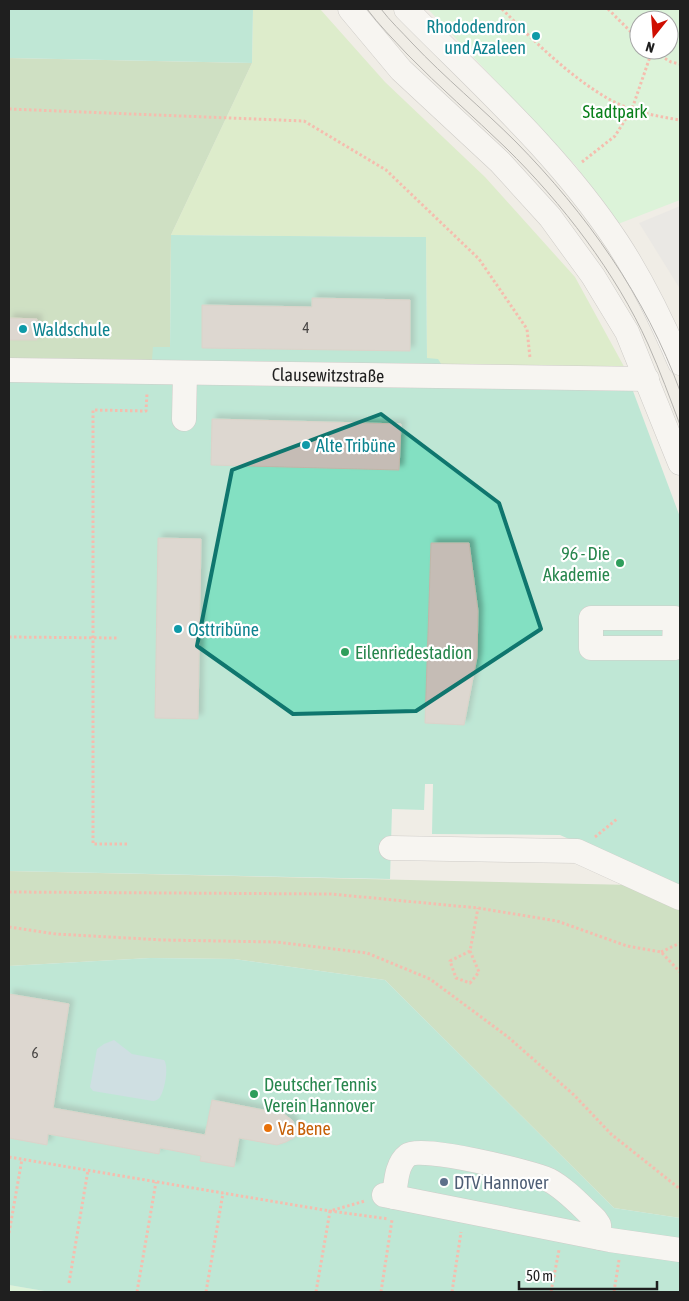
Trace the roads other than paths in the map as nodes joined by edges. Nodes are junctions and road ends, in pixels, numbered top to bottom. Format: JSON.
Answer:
{"nodes":[{"id":1,"x":350,"y":9,"type":"edge"},
{"id":2,"x":406,"y":9,"type":"edge"},
{"id":3,"x":680,"y":363,"type":"edge"},
{"id":4,"x":9,"y":370,"type":"edge"},
{"id":5,"x":185,"y":373,"type":"junction"},
{"id":6,"x":647,"y":379,"type":"junction"},
{"id":7,"x":184,"y":419,"type":"dead end"},
{"id":8,"x":680,"y":463,"type":"edge"},
{"id":9,"x":391,"y":848,"type":"dead end"},
{"id":10,"x":680,"y":898,"type":"edge"},
{"id":11,"x":605,"y":1248,"type":"junction"},
{"id":12,"x":680,"y":1250,"type":"edge"}],
"edges":[{"from":1,"to":6,"type":"street"},
{"from":2,"to":3,"type":"street"},
{"from":4,"to":5,"type":"street","name":"Clausewitzstraße"},
{"from":5,"to":6,"type":"street","name":"Clausewitzstraße"},
{"from":5,"to":7,"type":"street"},
{"from":6,"to":8,"type":"street"},
{"from":9,"to":10,"type":"street"},
{"from":11,"to":11,"type":"street"},
{"from":11,"to":12,"type":"street"}]}
